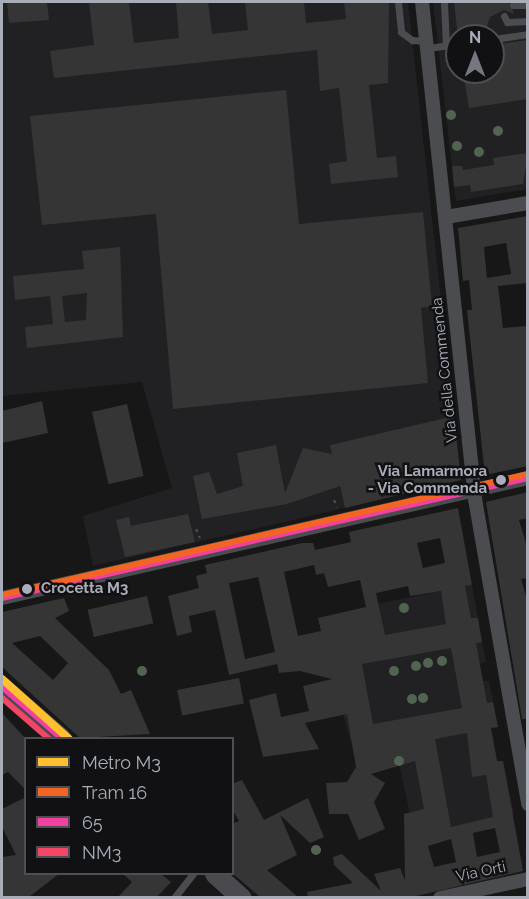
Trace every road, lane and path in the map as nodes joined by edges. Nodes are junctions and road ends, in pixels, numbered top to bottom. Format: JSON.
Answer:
{"nodes":[{"id":1,"x":398,"y":2,"type":"edge"},
{"id":2,"x":422,"y":2,"type":"edge"},
{"id":3,"x":444,"y":2,"type":"edge"},
{"id":4,"x":513,"y":5,"type":"dead end"},
{"id":5,"x":528,"y":5,"type":"edge"},
{"id":6,"x":504,"y":16,"type":"dead end"},
{"id":7,"x":528,"y":21,"type":"edge"},
{"id":8,"x":445,"y":24,"type":"edge"},
{"id":9,"x":528,"y":34,"type":"edge"},
{"id":10,"x":505,"y":37,"type":"edge"},
{"id":11,"x":427,"y":44,"type":"junction"},
{"id":12,"x":445,"y":46,"type":"edge"},
{"id":13,"x":528,"y":203,"type":"edge"},
{"id":14,"x":446,"y":217,"type":"junction"},
{"id":15,"x":528,"y":478,"type":"edge"},
{"id":16,"x":474,"y":490,"type":"junction"},
{"id":17,"x":334,"y":500,"type":"dead end"},
{"id":18,"x":339,"y":512,"type":"dead end"},
{"id":19,"x":196,"y":529,"type":"dead end"},
{"id":20,"x":202,"y":544,"type":"dead end"},
{"id":21,"x":2,"y":598,"type":"edge"},
{"id":22,"x":2,"y":687,"type":"edge"},
{"id":23,"x":60,"y":737,"type":"edge"},
{"id":24,"x":528,"y":804,"type":"edge"},
{"id":25,"x":191,"y":875,"type":"edge"},
{"id":26,"x":217,"y":875,"type":"edge"},
{"id":27,"x":528,"y":879,"type":"edge"},
{"id":28,"x":174,"y":897,"type":"edge"},
{"id":29,"x":242,"y":897,"type":"edge"},
{"id":30,"x":440,"y":897,"type":"edge"}],
"edges":[{"from":1,"to":11,"type":"lane"},
{"from":2,"to":11,"type":"street","name":"Via della Commenda"},
{"from":3,"to":8,"type":"lane"},
{"from":4,"to":5,"type":"lane"},
{"from":6,"to":7,"type":"lane"},
{"from":9,"to":10,"type":"lane"},
{"from":11,"to":12,"type":"lane"},
{"from":11,"to":14,"type":"street","name":"Via della Commenda"},
{"from":13,"to":14,"type":"street"},
{"from":14,"to":16,"type":"street","name":"Via della Commenda"},
{"from":15,"to":16,"type":"street"},
{"from":16,"to":21,"type":"street"},
{"from":16,"to":24,"type":"street","name":"Via della Commenda"},
{"from":17,"to":18,"type":"path"},
{"from":19,"to":20,"type":"path"},
{"from":22,"to":23,"type":"street"},
{"from":25,"to":28,"type":"lane"},
{"from":26,"to":29,"type":"street"},
{"from":27,"to":30,"type":"street","name":"Via Orti"}]}
